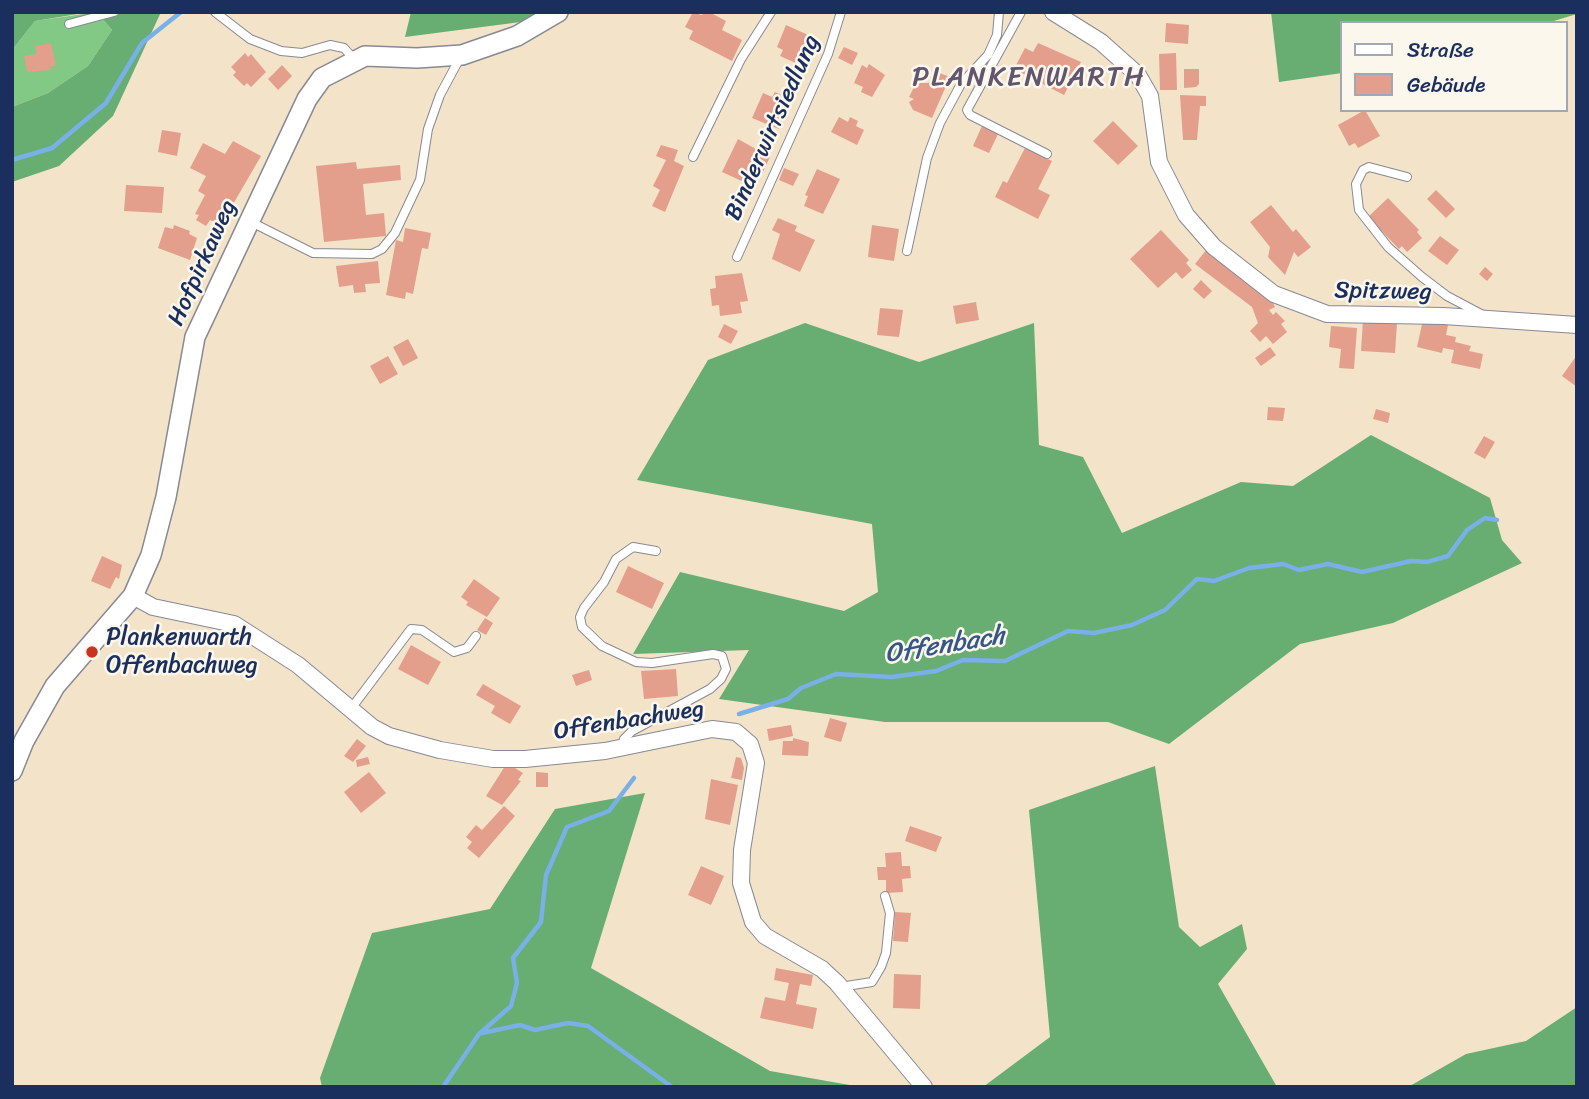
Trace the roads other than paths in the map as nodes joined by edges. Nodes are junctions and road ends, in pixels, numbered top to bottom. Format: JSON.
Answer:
{"nodes":[{"id":1,"x":114,"y":12,"type":"edge"},
{"id":2,"x":215,"y":12,"type":"edge"},
{"id":3,"x":558,"y":12,"type":"edge"},
{"id":4,"x":771,"y":12,"type":"edge"},
{"id":5,"x":841,"y":12,"type":"edge"},
{"id":6,"x":999,"y":12,"type":"edge"},
{"id":7,"x":1021,"y":12,"type":"edge"},
{"id":8,"x":1053,"y":12,"type":"edge"},
{"id":9,"x":69,"y":24,"type":"dead end"},
{"id":10,"x":462,"y":55,"type":"junction"},
{"id":11,"x":354,"y":59,"type":"junction"},
{"id":12,"x":1047,"y":155,"type":"dead end"},
{"id":13,"x":693,"y":157,"type":"dead end"},
{"id":14,"x":1407,"y":177,"type":"dead end"},
{"id":15,"x":248,"y":221,"type":"junction"},
{"id":16,"x":907,"y":251,"type":"dead end"},
{"id":17,"x":737,"y":257,"type":"dead end"},
{"id":18,"x":1485,"y":319,"type":"junction"},
{"id":19,"x":1577,"y":325,"type":"edge"},
{"id":20,"x":656,"y":551,"type":"dead end"},
{"id":21,"x":133,"y":596,"type":"junction"},
{"id":22,"x":476,"y":636,"type":"dead end"},
{"id":23,"x":350,"y":710,"type":"junction"},
{"id":24,"x":621,"y":748,"type":"junction"},
{"id":25,"x":12,"y":771,"type":"edge"},
{"id":26,"x":885,"y":896,"type":"dead end"},
{"id":27,"x":840,"y":988,"type":"junction"},
{"id":28,"x":924,"y":1087,"type":"edge"}],
"edges":[{"from":1,"to":9,"type":"lane"},
{"from":2,"to":11,"type":"lane"},
{"from":3,"to":10,"type":"street","name":"Hofpirkaweg"},
{"from":4,"to":13,"type":"lane"},
{"from":5,"to":17,"type":"lane","name":"Binderwirtsiedlung"},
{"from":6,"to":16,"type":"lane"},
{"from":7,"to":12,"type":"lane"},
{"from":8,"to":18,"type":"street","name":"Spitzweg"},
{"from":10,"to":11,"type":"street","name":"Hofpirkaweg"},
{"from":10,"to":15,"type":"lane"},
{"from":11,"to":15,"type":"street","name":"Hofpirkaweg"},
{"from":14,"to":18,"type":"lane"},
{"from":15,"to":21,"type":"street","name":"Hofpirkaweg"},
{"from":18,"to":19,"type":"street","name":"Spitzweg"},
{"from":20,"to":24,"type":"lane"},
{"from":21,"to":23,"type":"street","name":"Offenbachweg"},
{"from":21,"to":25,"type":"street","name":"Hofpirkaweg"},
{"from":22,"to":23,"type":"lane"},
{"from":23,"to":24,"type":"street","name":"Offenbachweg"},
{"from":24,"to":27,"type":"street","name":"Offenbachweg"},
{"from":26,"to":27,"type":"lane"},
{"from":27,"to":28,"type":"street","name":"Offenbachweg"}]}
